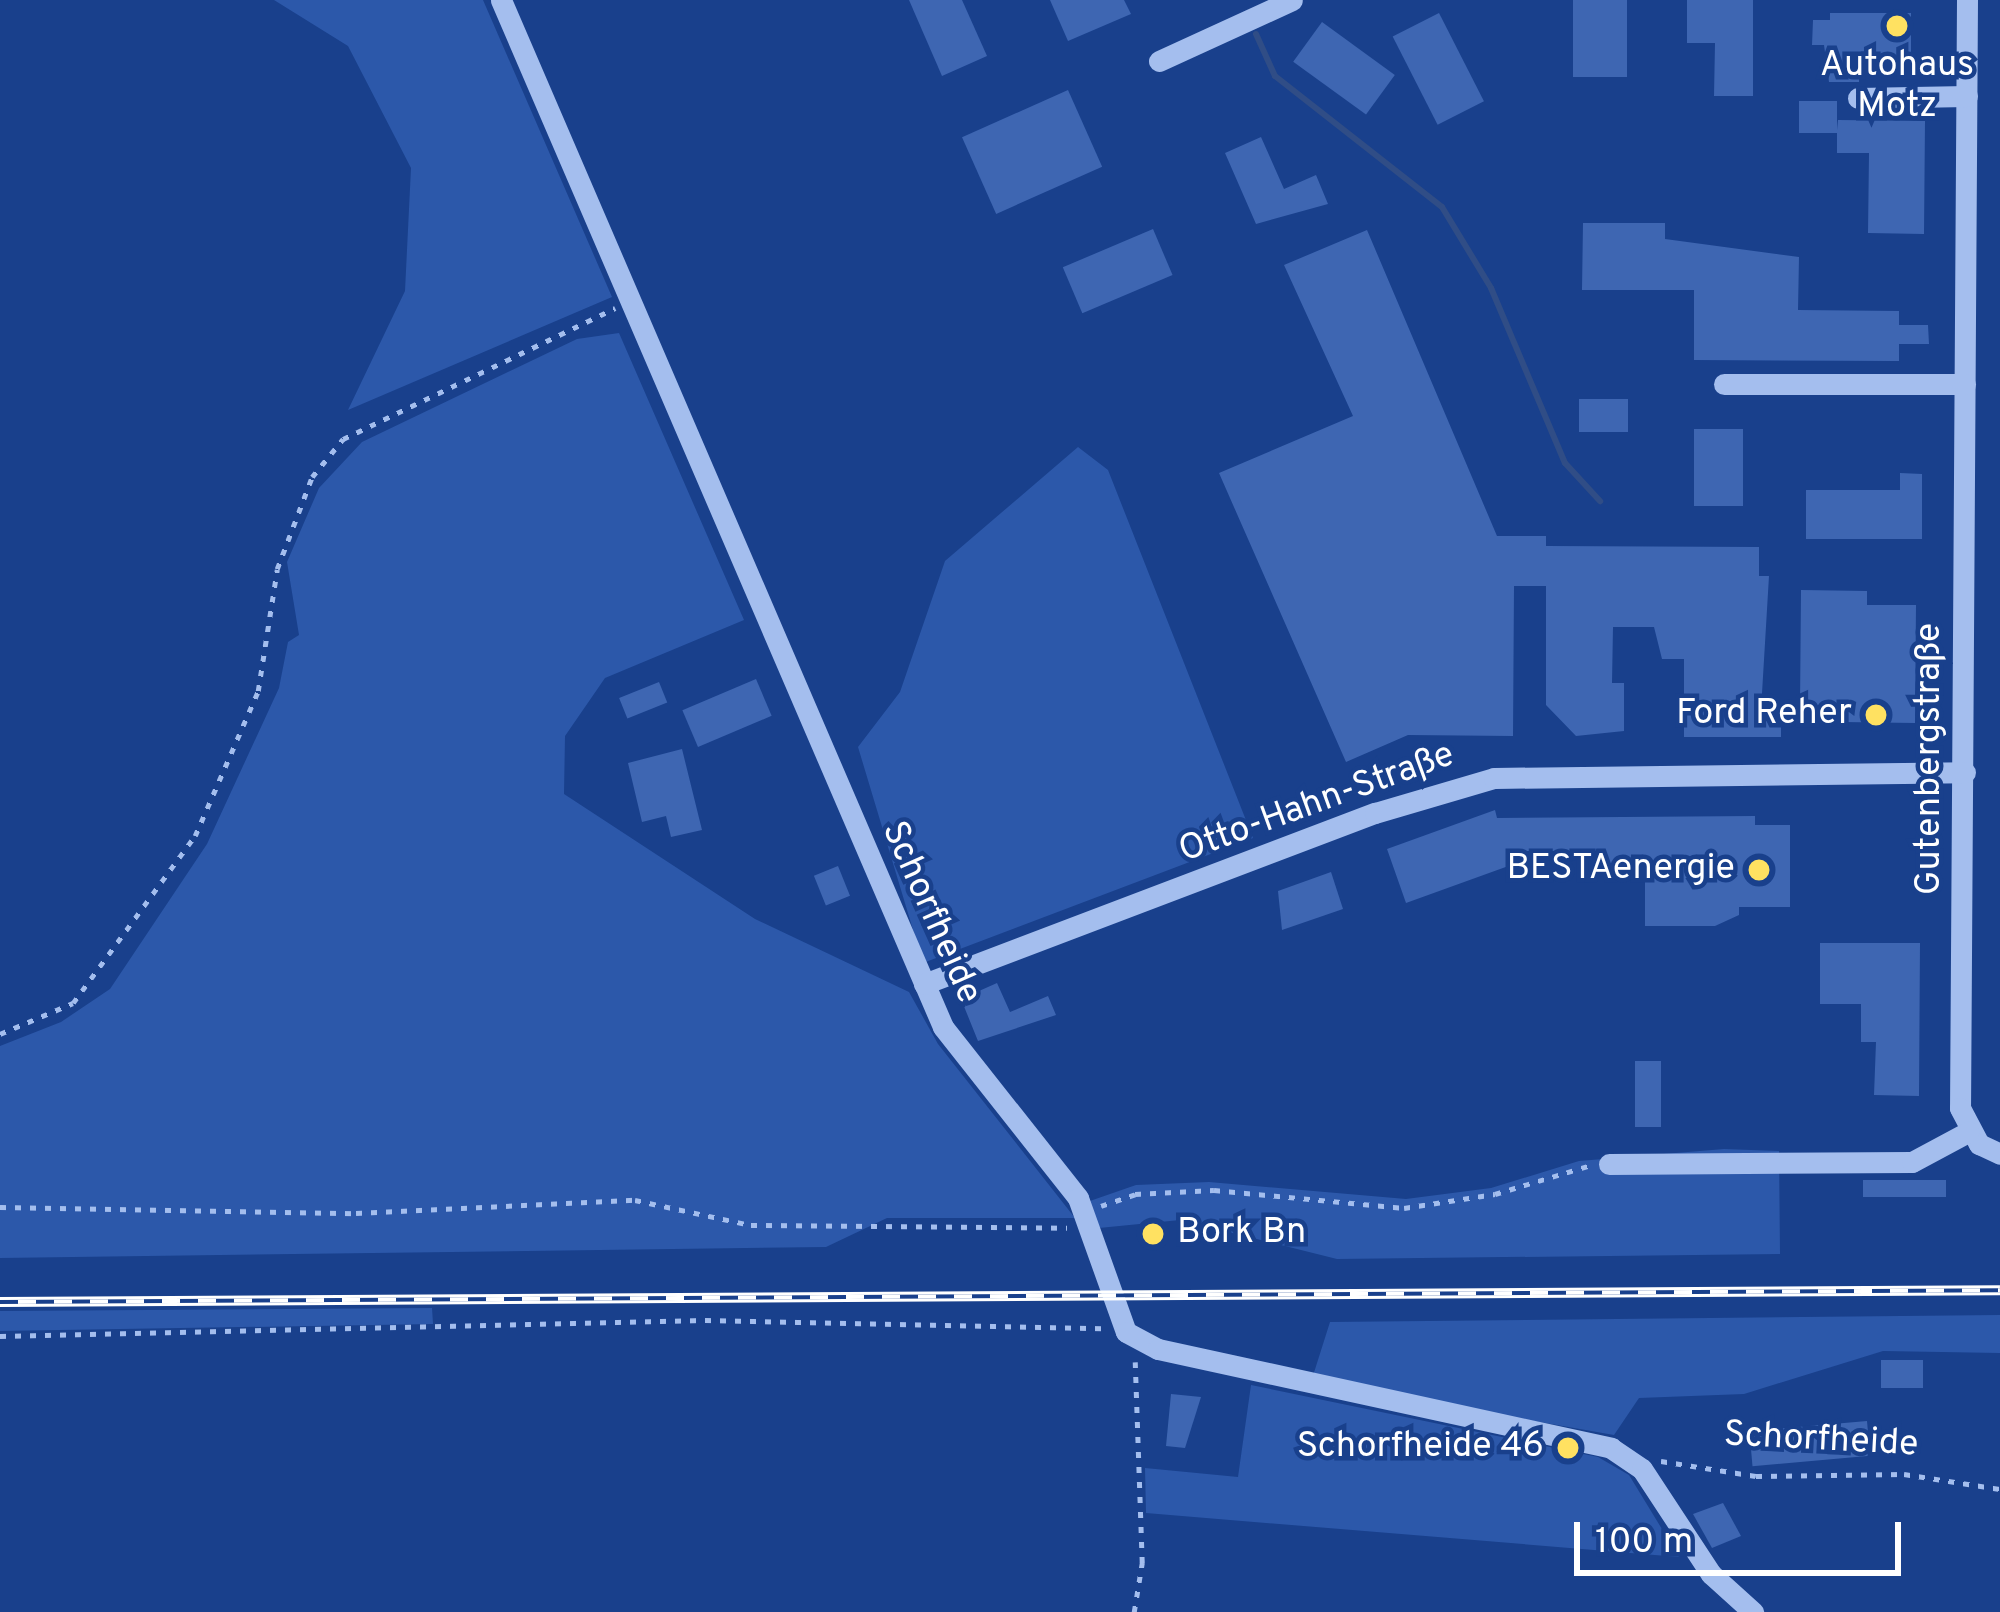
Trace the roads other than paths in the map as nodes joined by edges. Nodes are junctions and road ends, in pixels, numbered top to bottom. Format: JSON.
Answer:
{"nodes":[{"id":1,"x":501,"y":0,"type":"edge"},
{"id":2,"x":1292,"y":0,"type":"edge"},
{"id":3,"x":1967,"y":0,"type":"edge"},
{"id":4,"x":1159,"y":61,"type":"dead end"},
{"id":5,"x":1966,"y":96,"type":"junction"},
{"id":6,"x":1858,"y":98,"type":"dead end"},
{"id":7,"x":1724,"y":384,"type":"dead end"},
{"id":8,"x":1965,"y":384,"type":"junction"},
{"id":9,"x":1965,"y":772,"type":"junction"},
{"id":10,"x":924,"y":984,"type":"junction"},
{"id":11,"x":1968,"y":1132,"type":"junction"},
{"id":12,"x":2000,"y":1154,"type":"edge"},
{"id":13,"x":1609,"y":1164,"type":"road end"},
{"id":14,"x":1753,"y":1612,"type":"edge"}],
"edges":[{"from":1,"to":10,"type":"street","name":"Schorfheide"},
{"from":2,"to":4,"type":"street"},
{"from":3,"to":5,"type":"street","name":"Gutenbergstraße"},
{"from":5,"to":6,"type":"street"},
{"from":5,"to":8,"type":"street","name":"Gutenbergstraße"},
{"from":7,"to":8,"type":"street"},
{"from":8,"to":9,"type":"street","name":"Gutenbergstraße"},
{"from":9,"to":10,"type":"street","name":"Otto-Hahn-Straße"},
{"from":9,"to":11,"type":"street","name":"Gutenbergstraße"},
{"from":10,"to":14,"type":"street","name":"Schorfheide"},
{"from":11,"to":12,"type":"street"},
{"from":11,"to":13,"type":"street"}]}
